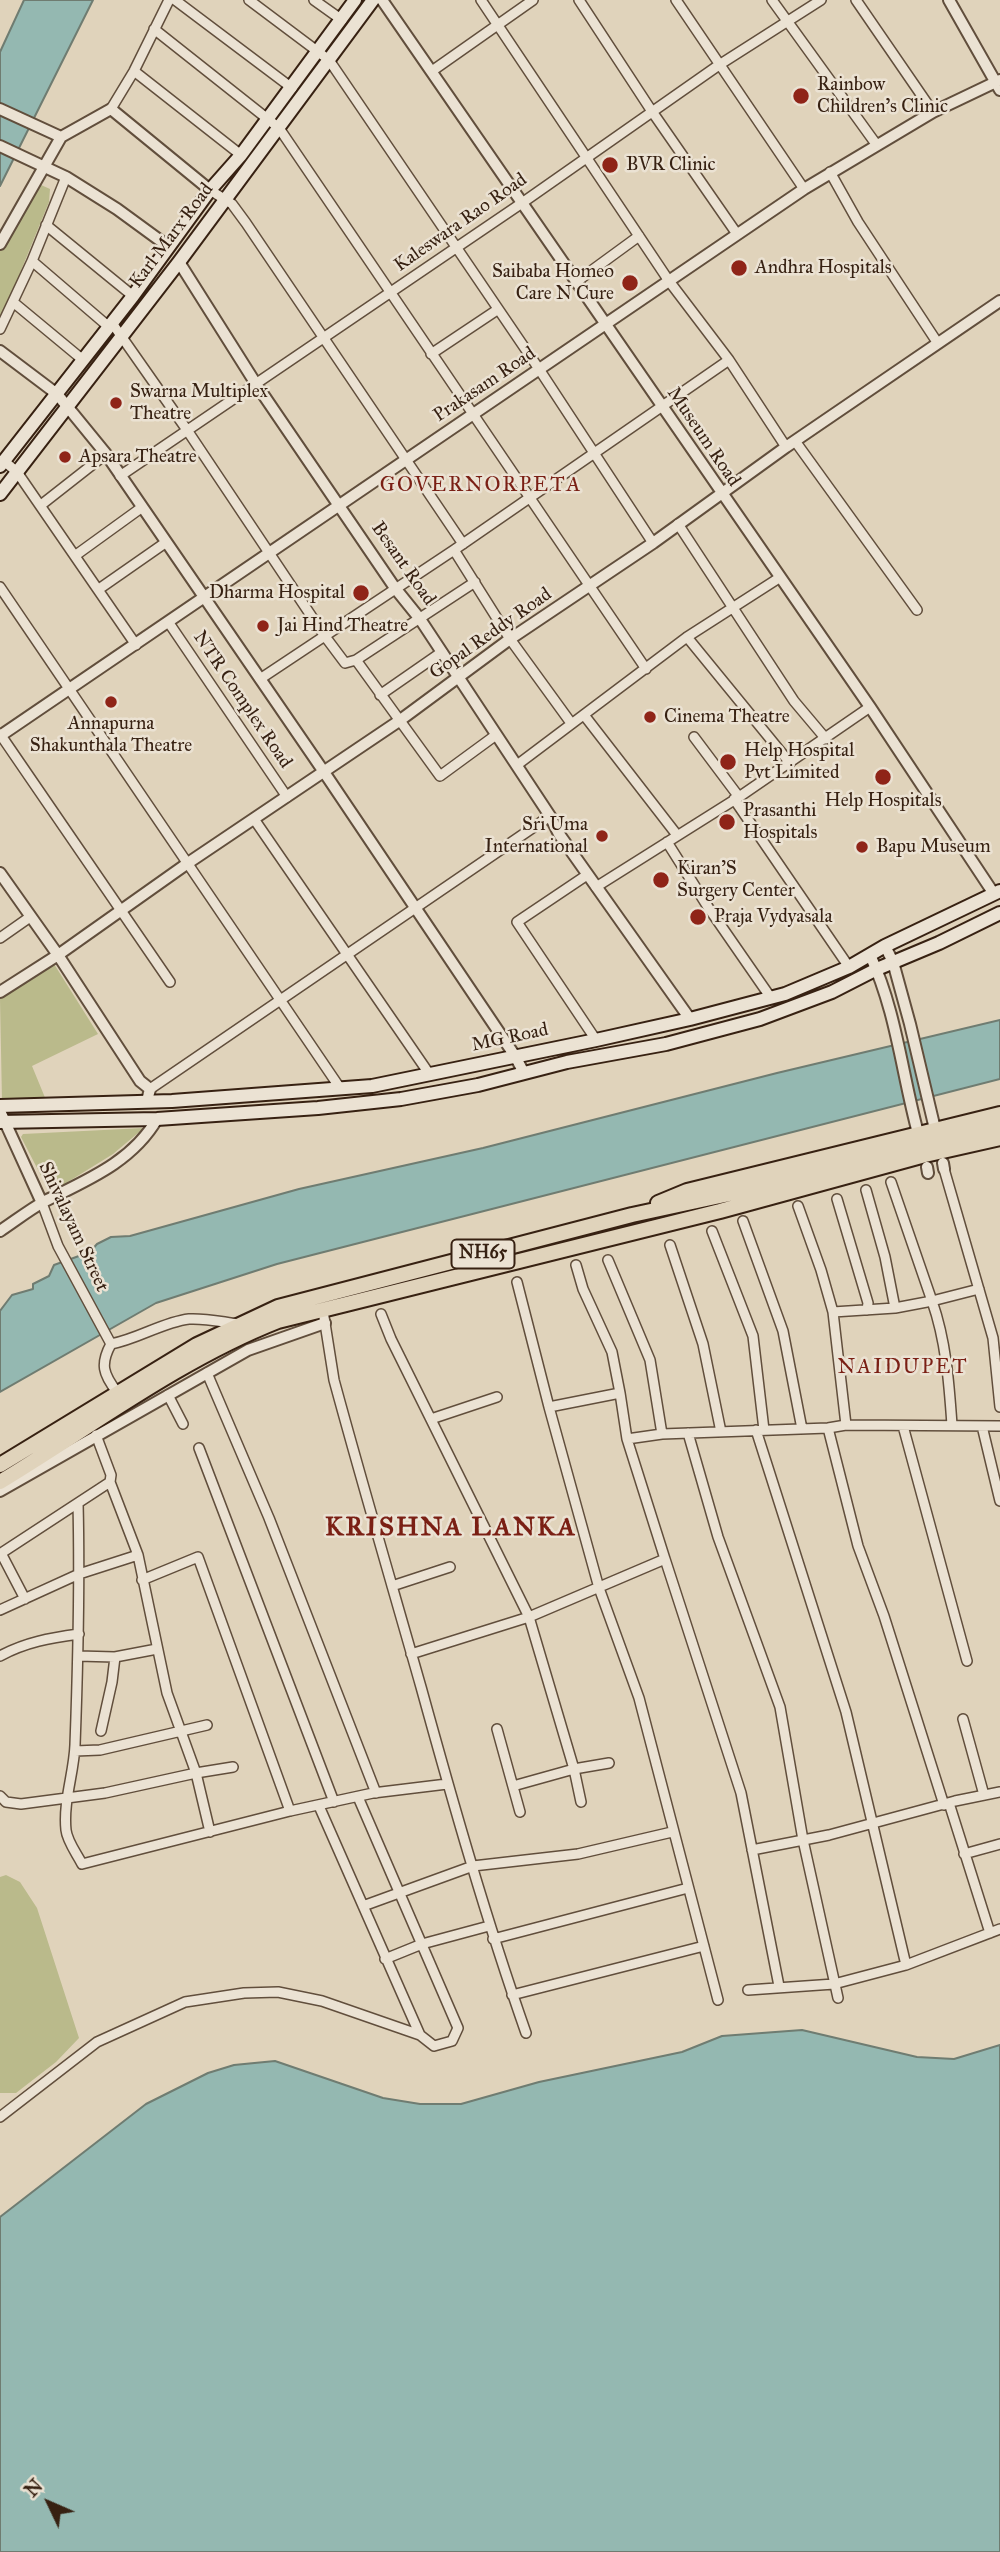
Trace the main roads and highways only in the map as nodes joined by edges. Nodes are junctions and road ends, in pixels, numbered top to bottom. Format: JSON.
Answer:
{"nodes":[{"id":1,"x":355,"y":0,"type":"edge"},
{"id":2,"x":373,"y":0,"type":"edge"},
{"id":3,"x":2,"y":463,"type":"edge"},
{"id":4,"x":0,"y":494,"type":"edge"},
{"id":5,"x":997,"y":892,"type":"edge"},
{"id":6,"x":1000,"y":913,"type":"edge"},
{"id":7,"x":1000,"y":1114,"type":"edge"},
{"id":8,"x":1,"y":1115,"type":"edge"},
{"id":9,"x":1000,"y":1126,"type":"edge"},
{"id":10,"x":1000,"y":1138,"type":"edge"},
{"id":11,"x":632,"y":1215,"type":"junction"},
{"id":12,"x":323,"y":1309,"type":"junction"},
{"id":13,"x":0,"y":1465,"type":"edge"},
{"id":14,"x":0,"y":1482,"type":"edge"}],
"edges":[{"from":1,"to":3,"type":"main road","name":"Karl Marx Road"},
{"from":2,"to":4,"type":"main road","name":"Karl Marx Road"},
{"from":5,"to":8,"type":"main road","name":"MG Road"},
{"from":6,"to":8,"type":"main road","name":"MG Road"},
{"from":7,"to":11,"type":"highway"},
{"from":9,"to":11,"type":"highway","number":"NH65"},
{"from":10,"to":12,"type":"highway","number":"NH65"},
{"from":11,"to":12,"type":"highway","number":"NH65"},
{"from":12,"to":13,"type":"highway","number":"NH65"},
{"from":12,"to":14,"type":"highway","number":"NH65"}]}
